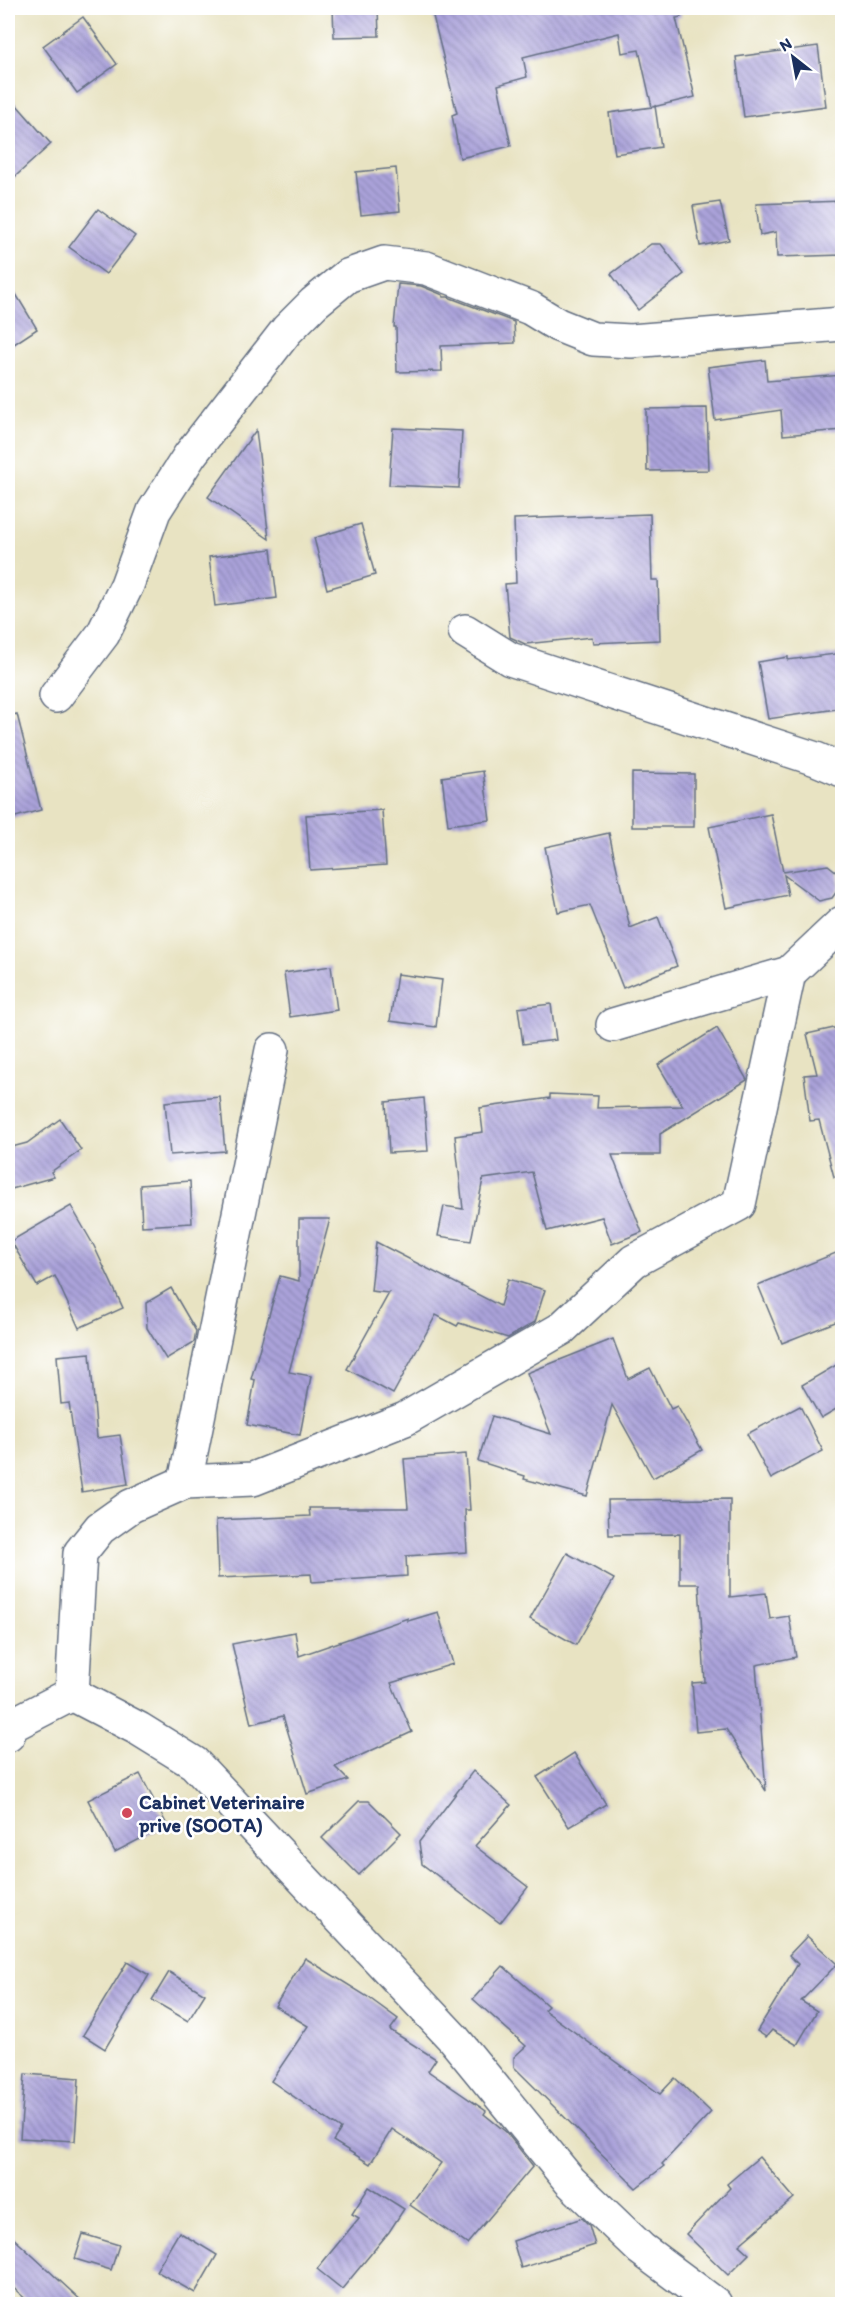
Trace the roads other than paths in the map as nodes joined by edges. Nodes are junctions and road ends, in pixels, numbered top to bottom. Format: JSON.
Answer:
{"nodes":[{"id":1,"x":843,"y":324,"type":"edge"},
{"id":2,"x":465,"y":631,"type":"dead end"},
{"id":3,"x":56,"y":696,"type":"dead end"},
{"id":4,"x":843,"y":770,"type":"edge"},
{"id":5,"x":843,"y":923,"type":"edge"},
{"id":6,"x":789,"y":972,"type":"junction"},
{"id":7,"x":612,"y":1025,"type":"dead end"},
{"id":8,"x":272,"y":1050,"type":"dead end"},
{"id":9,"x":185,"y":1482,"type":"junction"},
{"id":10,"x":72,"y":1694,"type":"junction"},
{"id":11,"x":8,"y":1735,"type":"edge"},
{"id":12,"x":715,"y":2304,"type":"edge"}],
"edges":[{"from":1,"to":3,"type":"street"},
{"from":2,"to":4,"type":"street"},
{"from":5,"to":6,"type":"street"},
{"from":6,"to":7,"type":"street"},
{"from":6,"to":9,"type":"street"},
{"from":8,"to":9,"type":"street"},
{"from":9,"to":10,"type":"street"},
{"from":10,"to":11,"type":"street"},
{"from":10,"to":12,"type":"street"}]}
